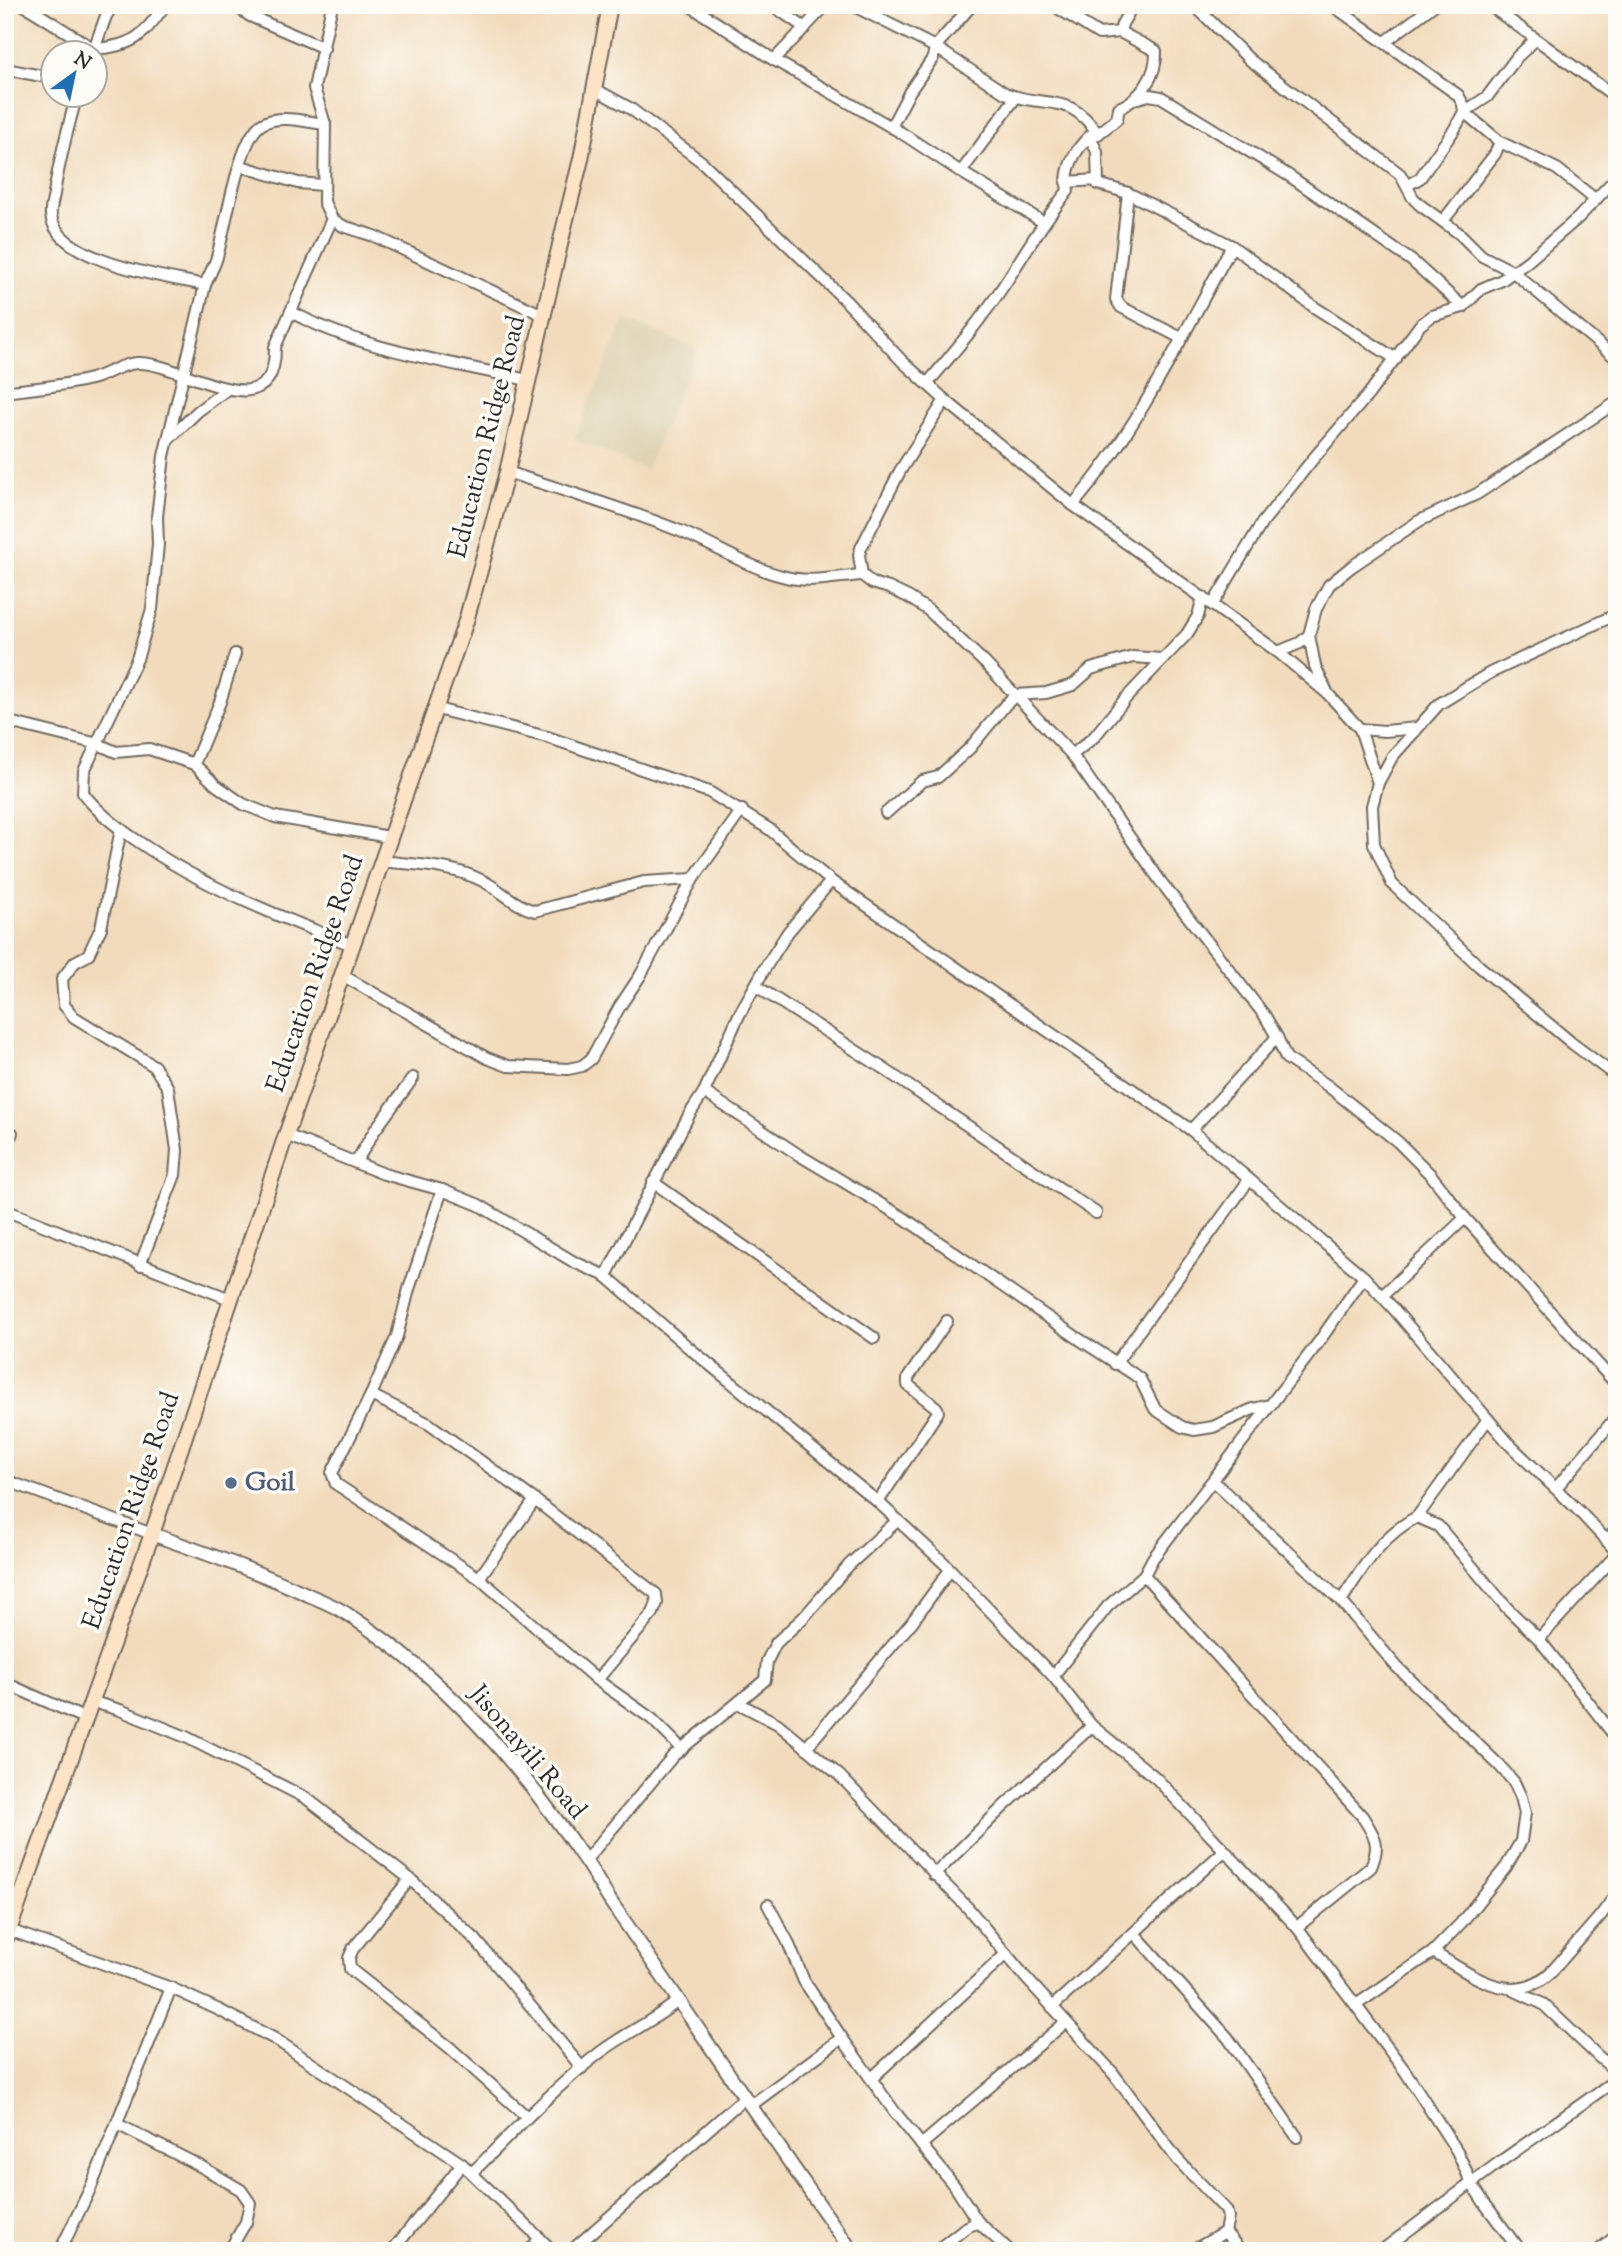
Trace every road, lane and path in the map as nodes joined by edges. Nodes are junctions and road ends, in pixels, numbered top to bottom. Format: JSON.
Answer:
{"nodes":[{"id":1,"x":23,"y":5,"type":"edge"},
{"id":2,"x":113,"y":5,"type":"edge"},
{"id":3,"x":165,"y":5,"type":"edge"},
{"id":4,"x":234,"y":5,"type":"edge"},
{"id":5,"x":332,"y":5,"type":"edge"},
{"id":6,"x":610,"y":5,"type":"edge"},
{"id":7,"x":689,"y":5,"type":"edge"},
{"id":8,"x":772,"y":5,"type":"edge"},
{"id":9,"x":826,"y":5,"type":"edge"},
{"id":10,"x":852,"y":5,"type":"edge"},
{"id":11,"x":972,"y":5,"type":"edge"},
{"id":12,"x":1053,"y":5,"type":"edge"},
{"id":13,"x":1133,"y":5,"type":"edge"},
{"id":14,"x":1332,"y":5,"type":"edge"},
{"id":15,"x":1434,"y":5,"type":"edge"},
{"id":16,"x":1489,"y":5,"type":"edge"},
{"id":17,"x":1195,"y":6,"type":"edge"},
{"id":18,"x":805,"y":28,"type":"junction"},
{"id":19,"x":1120,"y":32,"type":"junction"},
{"id":20,"x":73,"y":38,"type":"edge"},
{"id":21,"x":98,"y":38,"type":"edge"},
{"id":22,"x":1535,"y":40,"type":"junction"},
{"id":23,"x":1385,"y":41,"type":"junction"},
{"id":24,"x":935,"y":47,"type":"junction"},
{"id":25,"x":324,"y":48,"type":"junction"},
{"id":26,"x":108,"y":49,"type":"edge"},
{"id":27,"x":775,"y":60,"type":"junction"},
{"id":28,"x":5,"y":69,"type":"edge"},
{"id":29,"x":38,"y":75,"type":"edge"},
{"id":30,"x":593,"y":88,"type":"junction"},
{"id":31,"x":1016,"y":97,"type":"junction"},
{"id":32,"x":1138,"y":98,"type":"junction"},
{"id":33,"x":1617,"y":98,"type":"edge"},
{"id":34,"x":74,"y":108,"type":"edge"},
{"id":35,"x":1464,"y":112,"type":"junction"},
{"id":36,"x":325,"y":124,"type":"junction"},
{"id":37,"x":891,"y":127,"type":"junction"},
{"id":38,"x":1094,"y":135,"type":"junction"},
{"id":39,"x":1500,"y":142,"type":"junction"},
{"id":40,"x":241,"y":166,"type":"junction"},
{"id":41,"x":961,"y":172,"type":"junction"},
{"id":42,"x":1617,"y":177,"type":"edge"},
{"id":43,"x":1066,"y":182,"type":"junction"},
{"id":44,"x":1098,"y":184,"type":"junction"},
{"id":45,"x":323,"y":185,"type":"junction"},
{"id":46,"x":1408,"y":185,"type":"junction"},
{"id":47,"x":1128,"y":193,"type":"junction"},
{"id":48,"x":1596,"y":200,"type":"junction"},
{"id":49,"x":332,"y":219,"type":"junction"},
{"id":50,"x":1443,"y":220,"type":"junction"},
{"id":51,"x":1043,"y":222,"type":"junction"},
{"id":52,"x":1231,"y":246,"type":"junction"},
{"id":53,"x":1512,"y":271,"type":"junction"},
{"id":54,"x":205,"y":285,"type":"junction"},
{"id":55,"x":1463,"y":307,"type":"junction"},
{"id":56,"x":290,"y":312,"type":"junction"},
{"id":57,"x":543,"y":315,"type":"junction"},
{"id":58,"x":1181,"y":338,"type":"junction"},
{"id":59,"x":1396,"y":359,"type":"junction"},
{"id":60,"x":1617,"y":359,"type":"edge"},
{"id":61,"x":185,"y":374,"type":"junction"},
{"id":62,"x":527,"y":380,"type":"junction"},
{"id":63,"x":927,"y":384,"type":"junction"},
{"id":64,"x":226,"y":390,"type":"junction"},
{"id":65,"x":5,"y":393,"type":"edge"},
{"id":66,"x":944,"y":400,"type":"junction"},
{"id":67,"x":1617,"y":402,"type":"edge"},
{"id":68,"x":168,"y":440,"type":"junction"},
{"id":69,"x":507,"y":472,"type":"junction"},
{"id":70,"x":1073,"y":505,"type":"junction"},
{"id":71,"x":859,"y":555,"type":"junction"},
{"id":72,"x":862,"y":575,"type":"junction"},
{"id":73,"x":846,"y":576,"type":"junction"},
{"id":74,"x":1203,"y":597,"type":"junction"},
{"id":75,"x":1213,"y":604,"type":"junction"},
{"id":76,"x":1617,"y":614,"type":"edge"},
{"id":77,"x":1308,"y":635,"type":"junction"},
{"id":78,"x":1279,"y":652,"type":"junction"},
{"id":79,"x":235,"y":654,"type":"dead end"},
{"id":80,"x":1162,"y":659,"type":"junction"},
{"id":81,"x":1328,"y":694,"type":"junction"},
{"id":82,"x":1016,"y":695,"type":"junction"},
{"id":83,"x":437,"y":709,"type":"junction"},
{"id":84,"x":5,"y":721,"type":"edge"},
{"id":85,"x":1418,"y":728,"type":"junction"},
{"id":86,"x":1360,"y":729,"type":"junction"},
{"id":87,"x":98,"y":744,"type":"junction"},
{"id":88,"x":1072,"y":755,"type":"junction"},
{"id":89,"x":194,"y":764,"type":"junction"},
{"id":90,"x":1378,"y":783,"type":"junction"},
{"id":91,"x":742,"y":810,"type":"junction"},
{"id":92,"x":886,"y":813,"type":"dead end"},
{"id":93,"x":121,"y":829,"type":"junction"},
{"id":94,"x":389,"y":837,"type":"junction"},
{"id":95,"x":381,"y":861,"type":"junction"},
{"id":96,"x":693,"y":879,"type":"junction"},
{"id":97,"x":831,"y":881,"type":"junction"},
{"id":98,"x":352,"y":945,"type":"junction"},
{"id":99,"x":342,"y":975,"type":"junction"},
{"id":100,"x":756,"y":986,"type":"junction"},
{"id":101,"x":1277,"y":1037,"type":"junction"},
{"id":102,"x":1617,"y":1077,"type":"edge"},
{"id":103,"x":413,"y":1078,"type":"dead end"},
{"id":104,"x":704,"y":1092,"type":"junction"},
{"id":105,"x":1191,"y":1130,"type":"junction"},
{"id":106,"x":12,"y":1133,"type":"dead end"},
{"id":107,"x":286,"y":1135,"type":"junction"},
{"id":108,"x":5,"y":1148,"type":"edge"},
{"id":109,"x":356,"y":1162,"type":"junction"},
{"id":110,"x":1249,"y":1180,"type":"junction"},
{"id":111,"x":653,"y":1182,"type":"junction"},
{"id":112,"x":442,"y":1191,"type":"junction"},
{"id":113,"x":5,"y":1210,"type":"edge"},
{"id":114,"x":1096,"y":1213,"type":"dead end"},
{"id":115,"x":1465,"y":1218,"type":"junction"},
{"id":116,"x":140,"y":1265,"type":"junction"},
{"id":117,"x":606,"y":1276,"type":"junction"},
{"id":118,"x":1364,"y":1277,"type":"junction"},
{"id":119,"x":1382,"y":1297,"type":"junction"},
{"id":120,"x":230,"y":1299,"type":"junction"},
{"id":121,"x":947,"y":1321,"type":"dead end"},
{"id":122,"x":874,"y":1338,"type":"dead end"},
{"id":123,"x":1115,"y":1364,"type":"junction"},
{"id":124,"x":1617,"y":1385,"type":"edge"},
{"id":125,"x":371,"y":1395,"type":"junction"},
{"id":126,"x":1270,"y":1405,"type":"junction"},
{"id":127,"x":1617,"y":1416,"type":"edge"},
{"id":128,"x":1488,"y":1419,"type":"junction"},
{"id":129,"x":5,"y":1480,"type":"edge"},
{"id":130,"x":1213,"y":1481,"type":"junction"},
{"id":131,"x":1556,"y":1488,"type":"junction"},
{"id":132,"x":535,"y":1500,"type":"junction"},
{"id":133,"x":878,"y":1502,"type":"junction"},
{"id":134,"x":1417,"y":1517,"type":"junction"},
{"id":135,"x":898,"y":1520,"type":"junction"},
{"id":136,"x":1617,"y":1530,"type":"edge"},
{"id":137,"x":152,"y":1534,"type":"junction"},
{"id":138,"x":1606,"y":1540,"type":"junction"},
{"id":139,"x":1617,"y":1553,"type":"edge"},
{"id":140,"x":950,"y":1570,"type":"junction"},
{"id":141,"x":1144,"y":1575,"type":"junction"},
{"id":142,"x":479,"y":1578,"type":"junction"},
{"id":143,"x":1341,"y":1601,"type":"junction"},
{"id":144,"x":1539,"y":1639,"type":"junction"},
{"id":145,"x":1053,"y":1676,"type":"junction"},
{"id":146,"x":597,"y":1680,"type":"junction"},
{"id":147,"x":5,"y":1683,"type":"edge"},
{"id":148,"x":93,"y":1702,"type":"junction"},
{"id":149,"x":738,"y":1703,"type":"junction"},
{"id":150,"x":86,"y":1719,"type":"junction"},
{"id":151,"x":1092,"y":1726,"type":"junction"},
{"id":152,"x":1617,"y":1739,"type":"edge"},
{"id":153,"x":806,"y":1748,"type":"junction"},
{"id":154,"x":682,"y":1749,"type":"junction"},
{"id":155,"x":1224,"y":1851,"type":"junction"},
{"id":156,"x":586,"y":1861,"type":"junction"},
{"id":157,"x":934,"y":1875,"type":"junction"},
{"id":158,"x":410,"y":1879,"type":"junction"},
{"id":159,"x":1617,"y":1892,"type":"edge"},
{"id":160,"x":768,"y":1905,"type":"dead end"},
{"id":161,"x":1297,"y":1927,"type":"junction"},
{"id":162,"x":1134,"y":1933,"type":"junction"},
{"id":163,"x":7,"y":1936,"type":"edge"},
{"id":164,"x":1433,"y":1952,"type":"junction"},
{"id":165,"x":1006,"y":1954,"type":"junction"},
{"id":166,"x":171,"y":1988,"type":"junction"},
{"id":167,"x":1510,"y":1989,"type":"junction"},
{"id":168,"x":679,"y":2000,"type":"junction"},
{"id":169,"x":1356,"y":2005,"type":"junction"},
{"id":170,"x":1052,"y":2007,"type":"junction"},
{"id":171,"x":1066,"y":2022,"type":"junction"},
{"id":172,"x":842,"y":2038,"type":"junction"},
{"id":173,"x":1617,"y":2065,"type":"edge"},
{"id":174,"x":582,"y":2068,"type":"junction"},
{"id":175,"x":872,"y":2078,"type":"junction"},
{"id":176,"x":1617,"y":2080,"type":"edge"},
{"id":177,"x":747,"y":2102,"type":"junction"},
{"id":178,"x":527,"y":2117,"type":"junction"},
{"id":179,"x":117,"y":2124,"type":"junction"},
{"id":180,"x":1297,"y":2137,"type":"dead end"},
{"id":181,"x":921,"y":2146,"type":"junction"},
{"id":182,"x":462,"y":2164,"type":"junction"},
{"id":183,"x":472,"y":2173,"type":"junction"},
{"id":184,"x":1472,"y":2184,"type":"junction"},
{"id":185,"x":978,"y":2222,"type":"junction"},
{"id":186,"x":1225,"y":2232,"type":"junction"},
{"id":187,"x":1617,"y":2235,"type":"edge"},
{"id":188,"x":540,"y":2238,"type":"junction"},
{"id":189,"x":60,"y":2251,"type":"edge"},
{"id":190,"x":229,"y":2251,"type":"edge"},
{"id":191,"x":392,"y":2251,"type":"edge"},
{"id":192,"x":529,"y":2251,"type":"edge"},
{"id":193,"x":553,"y":2251,"type":"edge"},
{"id":194,"x":571,"y":2251,"type":"edge"},
{"id":195,"x":852,"y":2251,"type":"edge"},
{"id":196,"x":936,"y":2251,"type":"edge"},
{"id":197,"x":1010,"y":2251,"type":"edge"},
{"id":198,"x":1192,"y":2251,"type":"edge"},
{"id":199,"x":1241,"y":2251,"type":"edge"},
{"id":200,"x":1381,"y":2251,"type":"edge"},
{"id":201,"x":1520,"y":2251,"type":"edge"},
{"id":202,"x":1598,"y":2251,"type":"edge"}],
"edges":[{"from":1,"to":20,"type":"street"},
{"from":2,"to":21,"type":"street"},
{"from":3,"to":26,"type":"street"},
{"from":4,"to":25,"type":"street"},
{"from":5,"to":25,"type":"street"},
{"from":6,"to":30,"type":"main road","name":"Education Ridge Road"},
{"from":7,"to":27,"type":"street"},
{"from":8,"to":18,"type":"street"},
{"from":9,"to":18,"type":"street"},
{"from":10,"to":24,"type":"street"},
{"from":11,"to":24,"type":"street"},
{"from":12,"to":19,"type":"street"},
{"from":13,"to":19,"type":"street"},
{"from":14,"to":23,"type":"street"},
{"from":15,"to":23,"type":"street"},
{"from":16,"to":22,"type":"street"},
{"from":17,"to":46,"type":"street"},
{"from":18,"to":27,"type":"street"},
{"from":19,"to":32,"type":"street"},
{"from":22,"to":33,"type":"street"},
{"from":22,"to":35,"type":"street"},
{"from":23,"to":35,"type":"street"},
{"from":24,"to":31,"type":"street"},
{"from":24,"to":37,"type":"street"},
{"from":25,"to":36,"type":"street"},
{"from":27,"to":37,"type":"street"},
{"from":28,"to":29,"type":"street"},
{"from":30,"to":57,"type":"main road","name":"Education Ridge Road"},
{"from":30,"to":63,"type":"street"},
{"from":31,"to":38,"type":"street"},
{"from":31,"to":41,"type":"street"},
{"from":32,"to":38,"type":"street"},
{"from":32,"to":55,"type":"street"},
{"from":34,"to":54,"type":"street"},
{"from":35,"to":39,"type":"street"},
{"from":35,"to":46,"type":"street"},
{"from":36,"to":40,"type":"street"},
{"from":36,"to":45,"type":"street"},
{"from":37,"to":41,"type":"street"},
{"from":38,"to":43,"type":"street"},
{"from":38,"to":44,"type":"street"},
{"from":39,"to":48,"type":"street"},
{"from":39,"to":50,"type":"street"},
{"from":40,"to":45,"type":"street"},
{"from":40,"to":54,"type":"street"},
{"from":41,"to":51,"type":"street"},
{"from":42,"to":48,"type":"street"},
{"from":43,"to":44,"type":"street"},
{"from":43,"to":51,"type":"street"},
{"from":44,"to":47,"type":"street"},
{"from":45,"to":49,"type":"street"},
{"from":46,"to":50,"type":"street"},
{"from":47,"to":52,"type":"street"},
{"from":47,"to":58,"type":"street"},
{"from":48,"to":53,"type":"street"},
{"from":49,"to":56,"type":"street"},
{"from":49,"to":57,"type":"street"},
{"from":50,"to":53,"type":"street"},
{"from":51,"to":63,"type":"street"},
{"from":52,"to":58,"type":"street"},
{"from":52,"to":59,"type":"street"},
{"from":53,"to":55,"type":"street"},
{"from":53,"to":60,"type":"street"},
{"from":54,"to":61,"type":"street"},
{"from":55,"to":59,"type":"street"},
{"from":56,"to":62,"type":"street"},
{"from":56,"to":64,"type":"street"},
{"from":57,"to":62,"type":"main road","name":"Education Ridge Road"},
{"from":58,"to":70,"type":"street"},
{"from":59,"to":75,"type":"street"},
{"from":61,"to":64,"type":"street"},
{"from":61,"to":65,"type":"street"},
{"from":61,"to":68,"type":"street"},
{"from":62,"to":69,"type":"main road","name":"Education Ridge Road"},
{"from":63,"to":66,"type":"street"},
{"from":64,"to":68,"type":"street"},
{"from":66,"to":70,"type":"street"},
{"from":66,"to":71,"type":"street"},
{"from":67,"to":77,"type":"street"},
{"from":68,"to":87,"type":"street"},
{"from":69,"to":73,"type":"street"},
{"from":69,"to":83,"type":"main road","name":"Education Ridge Road"},
{"from":70,"to":74,"type":"street"},
{"from":71,"to":72,"type":"street"},
{"from":71,"to":73,"type":"street"},
{"from":72,"to":73,"type":"street"},
{"from":72,"to":82,"type":"street"},
{"from":74,"to":75,"type":"street"},
{"from":74,"to":80,"type":"street"},
{"from":75,"to":78,"type":"street"},
{"from":76,"to":85,"type":"street"},
{"from":77,"to":78,"type":"street"},
{"from":77,"to":81,"type":"street"},
{"from":78,"to":81,"type":"street"},
{"from":79,"to":89,"type":"street"},
{"from":80,"to":82,"type":"street"},
{"from":80,"to":88,"type":"street"},
{"from":81,"to":86,"type":"street"},
{"from":82,"to":88,"type":"street"},
{"from":82,"to":92,"type":"street"},
{"from":83,"to":91,"type":"street"},
{"from":83,"to":94,"type":"main road","name":"Education Ridge Road"},
{"from":84,"to":87,"type":"street"},
{"from":85,"to":86,"type":"street"},
{"from":85,"to":90,"type":"street"},
{"from":86,"to":90,"type":"street"},
{"from":87,"to":89,"type":"street"},
{"from":87,"to":93,"type":"street"},
{"from":88,"to":101,"type":"street"},
{"from":89,"to":94,"type":"street"},
{"from":90,"to":102,"type":"street"},
{"from":91,"to":96,"type":"street"},
{"from":91,"to":97,"type":"street"},
{"from":93,"to":98,"type":"street"},
{"from":93,"to":116,"type":"street"},
{"from":94,"to":95,"type":"main road","name":"Education Ridge Road"},
{"from":95,"to":96,"type":"street"},
{"from":95,"to":98,"type":"main road","name":"Education Ridge Road"},
{"from":96,"to":99,"type":"street"},
{"from":97,"to":100,"type":"street"},
{"from":97,"to":105,"type":"street"},
{"from":98,"to":99,"type":"main road","name":"Education Ridge Road"},
{"from":99,"to":107,"type":"main road","name":"Education Ridge Road"},
{"from":100,"to":104,"type":"street"},
{"from":100,"to":114,"type":"street"},
{"from":101,"to":105,"type":"street"},
{"from":101,"to":115,"type":"street"},
{"from":103,"to":109,"type":"street"},
{"from":104,"to":111,"type":"street"},
{"from":104,"to":123,"type":"street"},
{"from":105,"to":110,"type":"street"},
{"from":106,"to":108,"type":"street"},
{"from":107,"to":109,"type":"street"},
{"from":107,"to":120,"type":"main road","name":"Education Ridge Road"},
{"from":109,"to":112,"type":"street"},
{"from":110,"to":118,"type":"street"},
{"from":110,"to":123,"type":"street"},
{"from":111,"to":117,"type":"street"},
{"from":111,"to":122,"type":"street"},
{"from":112,"to":117,"type":"street"},
{"from":112,"to":125,"type":"street"},
{"from":113,"to":116,"type":"street"},
{"from":115,"to":119,"type":"street"},
{"from":115,"to":124,"type":"street"},
{"from":116,"to":120,"type":"street"},
{"from":117,"to":133,"type":"street"},
{"from":118,"to":119,"type":"street"},
{"from":118,"to":126,"type":"street"},
{"from":119,"to":128,"type":"street"},
{"from":120,"to":137,"type":"main road","name":"Education Ridge Road"},
{"from":121,"to":133,"type":"street"},
{"from":123,"to":126,"type":"street"},
{"from":125,"to":132,"type":"street"},
{"from":125,"to":142,"type":"street"},
{"from":126,"to":130,"type":"street"},
{"from":127,"to":131,"type":"street"},
{"from":128,"to":131,"type":"street"},
{"from":128,"to":134,"type":"street"},
{"from":129,"to":137,"type":"street","name":"Jisonayili Road"},
{"from":130,"to":141,"type":"street"},
{"from":130,"to":143,"type":"street"},
{"from":131,"to":138,"type":"street"},
{"from":132,"to":142,"type":"street"},
{"from":132,"to":146,"type":"street"},
{"from":133,"to":135,"type":"street"},
{"from":134,"to":143,"type":"street"},
{"from":134,"to":144,"type":"street"},
{"from":135,"to":140,"type":"street"},
{"from":135,"to":149,"type":"street"},
{"from":136,"to":138,"type":"street"},
{"from":137,"to":148,"type":"main road","name":"Education Ridge Road"},
{"from":137,"to":156,"type":"street","name":"Jisonayili Road"},
{"from":138,"to":139,"type":"street"},
{"from":139,"to":144,"type":"street"},
{"from":140,"to":145,"type":"street"},
{"from":140,"to":153,"type":"street"},
{"from":141,"to":145,"type":"street"},
{"from":141,"to":161,"type":"street"},
{"from":142,"to":146,"type":"street"},
{"from":143,"to":164,"type":"street"},
{"from":144,"to":152,"type":"street"},
{"from":145,"to":151,"type":"street"},
{"from":146,"to":154,"type":"street"},
{"from":147,"to":150,"type":"street"},
{"from":148,"to":150,"type":"main road","name":"Education Ridge Road"},
{"from":148,"to":158,"type":"street"},
{"from":149,"to":153,"type":"street"},
{"from":149,"to":154,"type":"street"},
{"from":150,"to":163,"type":"main road","name":"Education Ridge Road"},
{"from":151,"to":155,"type":"street"},
{"from":151,"to":157,"type":"street"},
{"from":153,"to":157,"type":"street"},
{"from":154,"to":156,"type":"street"},
{"from":155,"to":161,"type":"street"},
{"from":155,"to":162,"type":"street"},
{"from":156,"to":168,"type":"street","name":"Jisonayili Road"},
{"from":157,"to":165,"type":"street"},
{"from":158,"to":174,"type":"street"},
{"from":158,"to":178,"type":"street"},
{"from":159,"to":167,"type":"street"},
{"from":160,"to":172,"type":"street"},
{"from":161,"to":169,"type":"street"},
{"from":162,"to":170,"type":"street"},
{"from":162,"to":180,"type":"street"},
{"from":163,"to":166,"type":"street"},
{"from":164,"to":167,"type":"street"},
{"from":164,"to":169,"type":"street"},
{"from":165,"to":170,"type":"street"},
{"from":165,"to":175,"type":"street"},
{"from":166,"to":179,"type":"street"},
{"from":166,"to":182,"type":"street"},
{"from":167,"to":173,"type":"street"},
{"from":168,"to":174,"type":"street"},
{"from":168,"to":177,"type":"street","name":"Jisonayili Road"},
{"from":169,"to":184,"type":"street"},
{"from":170,"to":171,"type":"street"},
{"from":171,"to":181,"type":"street"},
{"from":171,"to":186,"type":"street"},
{"from":172,"to":175,"type":"street"},
{"from":172,"to":177,"type":"street"},
{"from":174,"to":178,"type":"street"},
{"from":175,"to":181,"type":"street"},
{"from":176,"to":184,"type":"street"},
{"from":177,"to":194,"type":"street"},
{"from":177,"to":195,"type":"street","name":"Jisonayili Road"},
{"from":178,"to":183,"type":"street"},
{"from":179,"to":189,"type":"street"},
{"from":179,"to":190,"type":"street"},
{"from":181,"to":185,"type":"street"},
{"from":182,"to":183,"type":"street"},
{"from":182,"to":191,"type":"street"},
{"from":183,"to":188,"type":"street"},
{"from":184,"to":200,"type":"street"},
{"from":184,"to":201,"type":"street"},
{"from":185,"to":196,"type":"street"},
{"from":185,"to":197,"type":"street"},
{"from":186,"to":198,"type":"street"},
{"from":186,"to":199,"type":"street"},
{"from":187,"to":202,"type":"street"},
{"from":188,"to":192,"type":"street"},
{"from":188,"to":193,"type":"street"}]}
